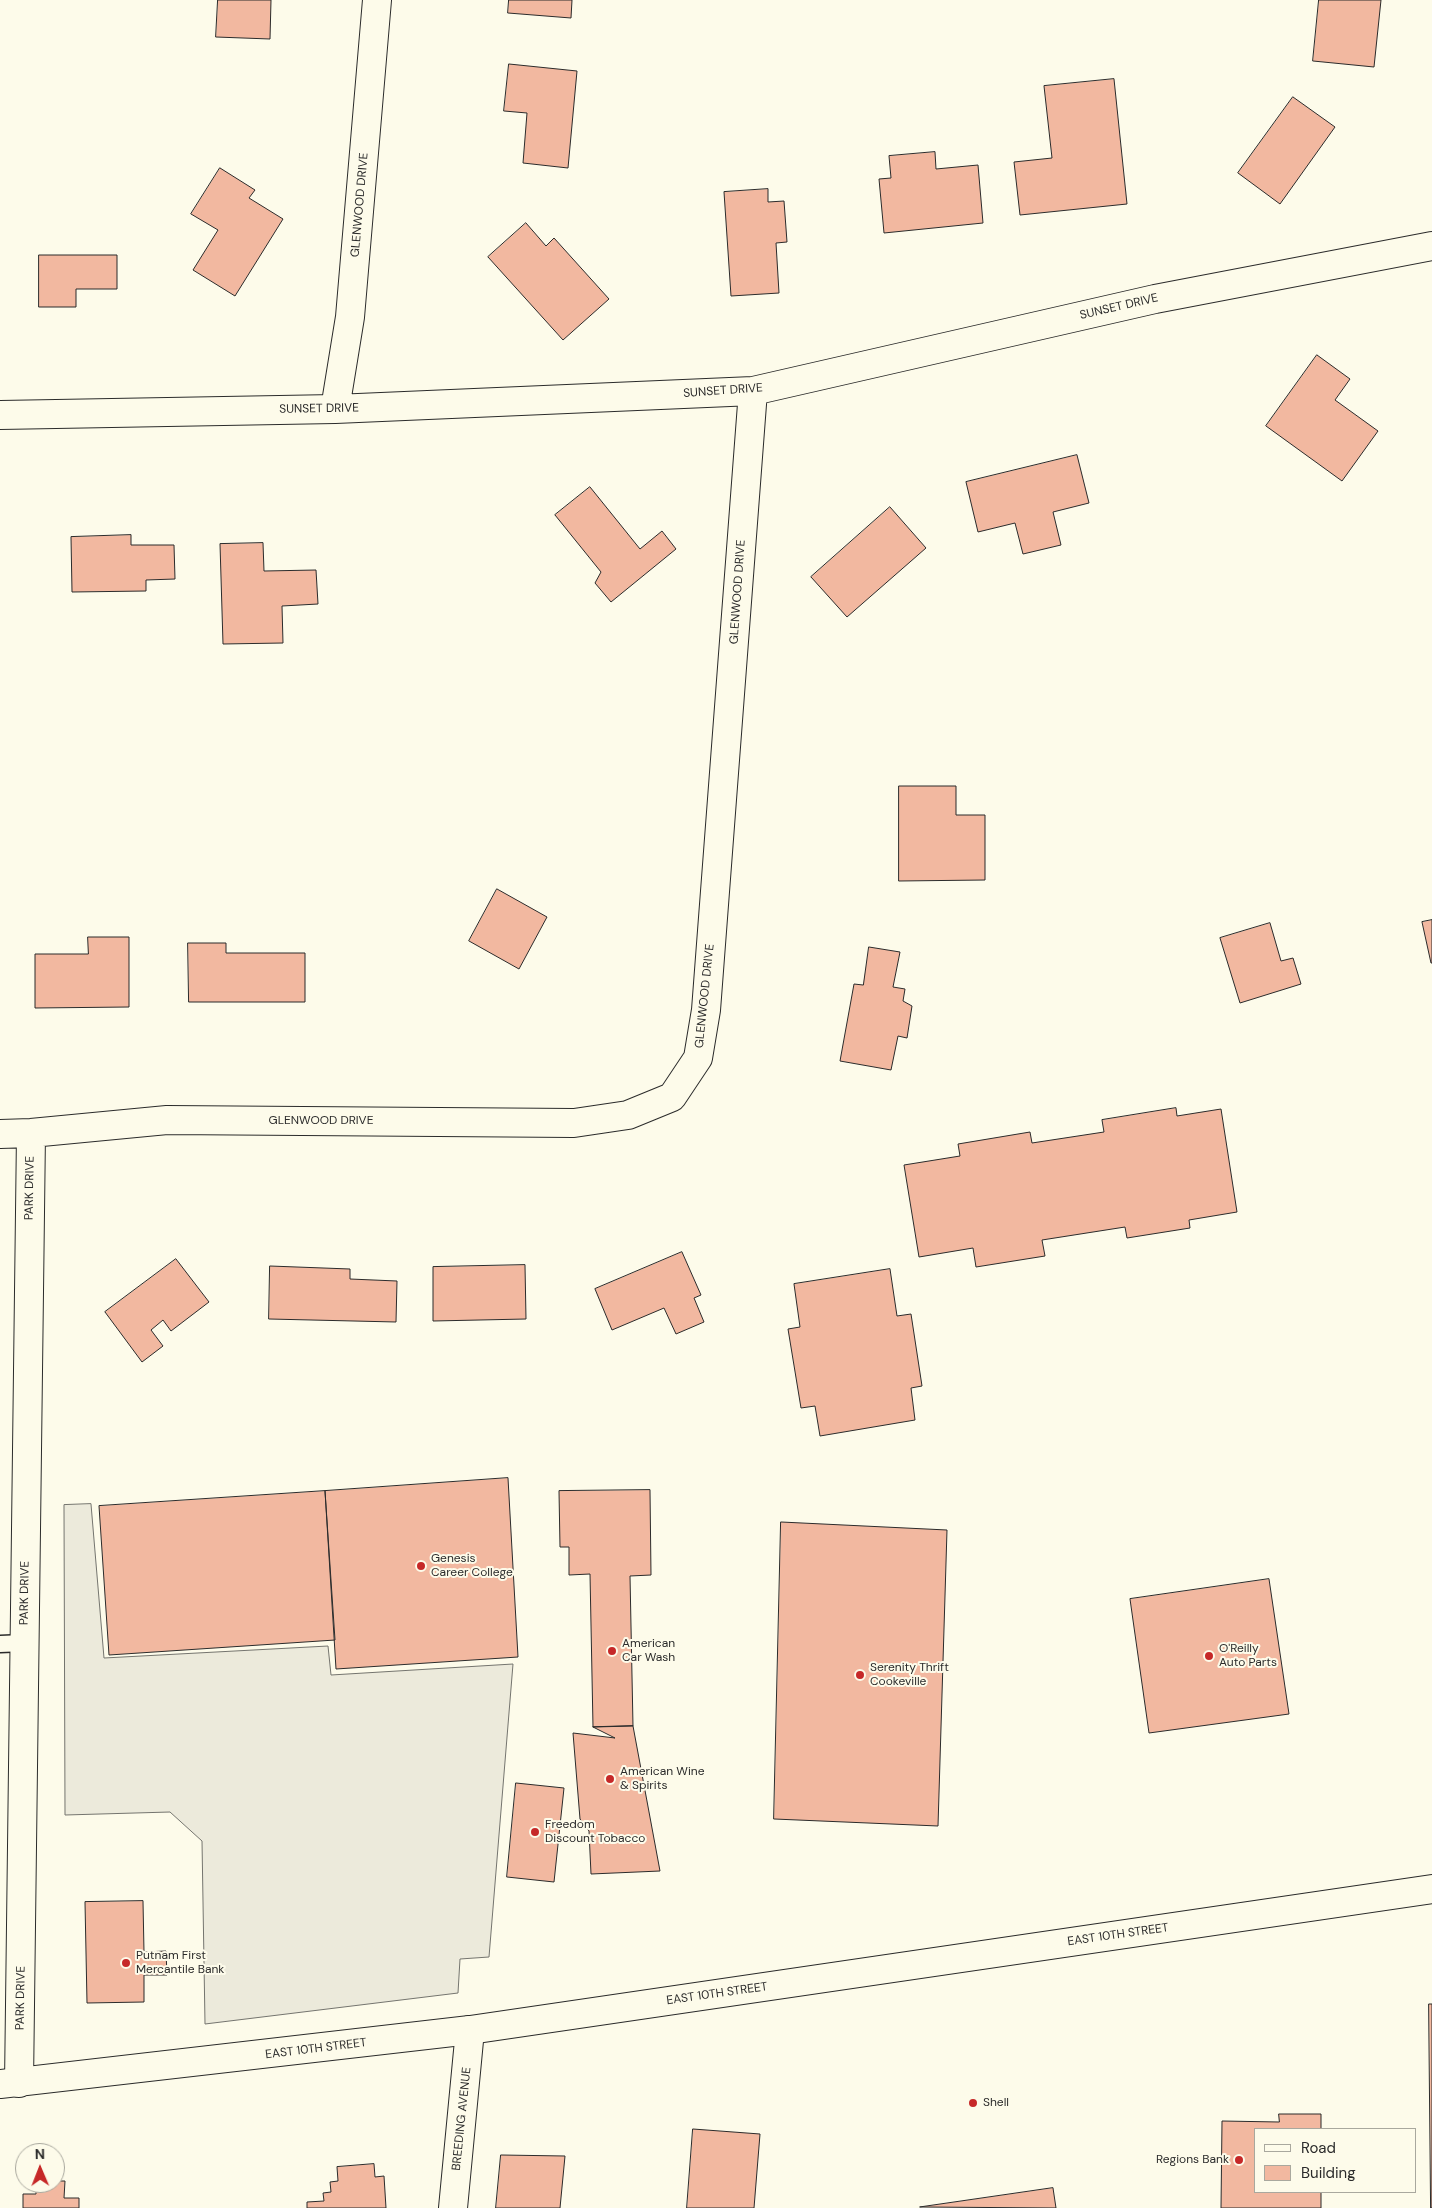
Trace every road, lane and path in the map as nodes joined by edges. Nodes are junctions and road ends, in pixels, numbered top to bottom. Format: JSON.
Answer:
{"nodes":[{"id":1,"x":377,"y":0,"type":"edge"},
{"id":2,"x":1432,"y":246,"type":"edge"},
{"id":3,"x":753,"y":391,"type":"junction"},
{"id":4,"x":335,"y":409,"type":"junction"},
{"id":5,"x":0,"y":415,"type":"edge"},
{"id":6,"x":0,"y":1134,"type":"edge"},
{"id":7,"x":30,"y":1134,"type":"junction"},
{"id":8,"x":12,"y":1643,"type":"edge"},
{"id":9,"x":1432,"y":1890,"type":"edge"},
{"id":10,"x":470,"y":2030,"type":"junction"},
{"id":11,"x":10,"y":2084,"type":"edge"},
{"id":12,"x":453,"y":2208,"type":"edge"}],
"edges":[{"from":1,"to":4,"type":"street","name":"GLENWOOD DRIVE"},
{"from":2,"to":3,"type":"street","name":"SUNSET DRIVE"},
{"from":3,"to":4,"type":"street","name":"SUNSET DRIVE"},
{"from":3,"to":7,"type":"street","name":"GLENWOOD DRIVE"},
{"from":4,"to":5,"type":"street","name":"SUNSET DRIVE"},
{"from":6,"to":7,"type":"street"},
{"from":7,"to":8,"type":"street","name":"PARK DRIVE"},
{"from":8,"to":11,"type":"street","name":"PARK DRIVE"},
{"from":9,"to":10,"type":"street","name":"EAST 10TH STREET"},
{"from":10,"to":11,"type":"street","name":"EAST 10TH STREET"},
{"from":10,"to":12,"type":"street","name":"BREEDING AVENUE"}]}
